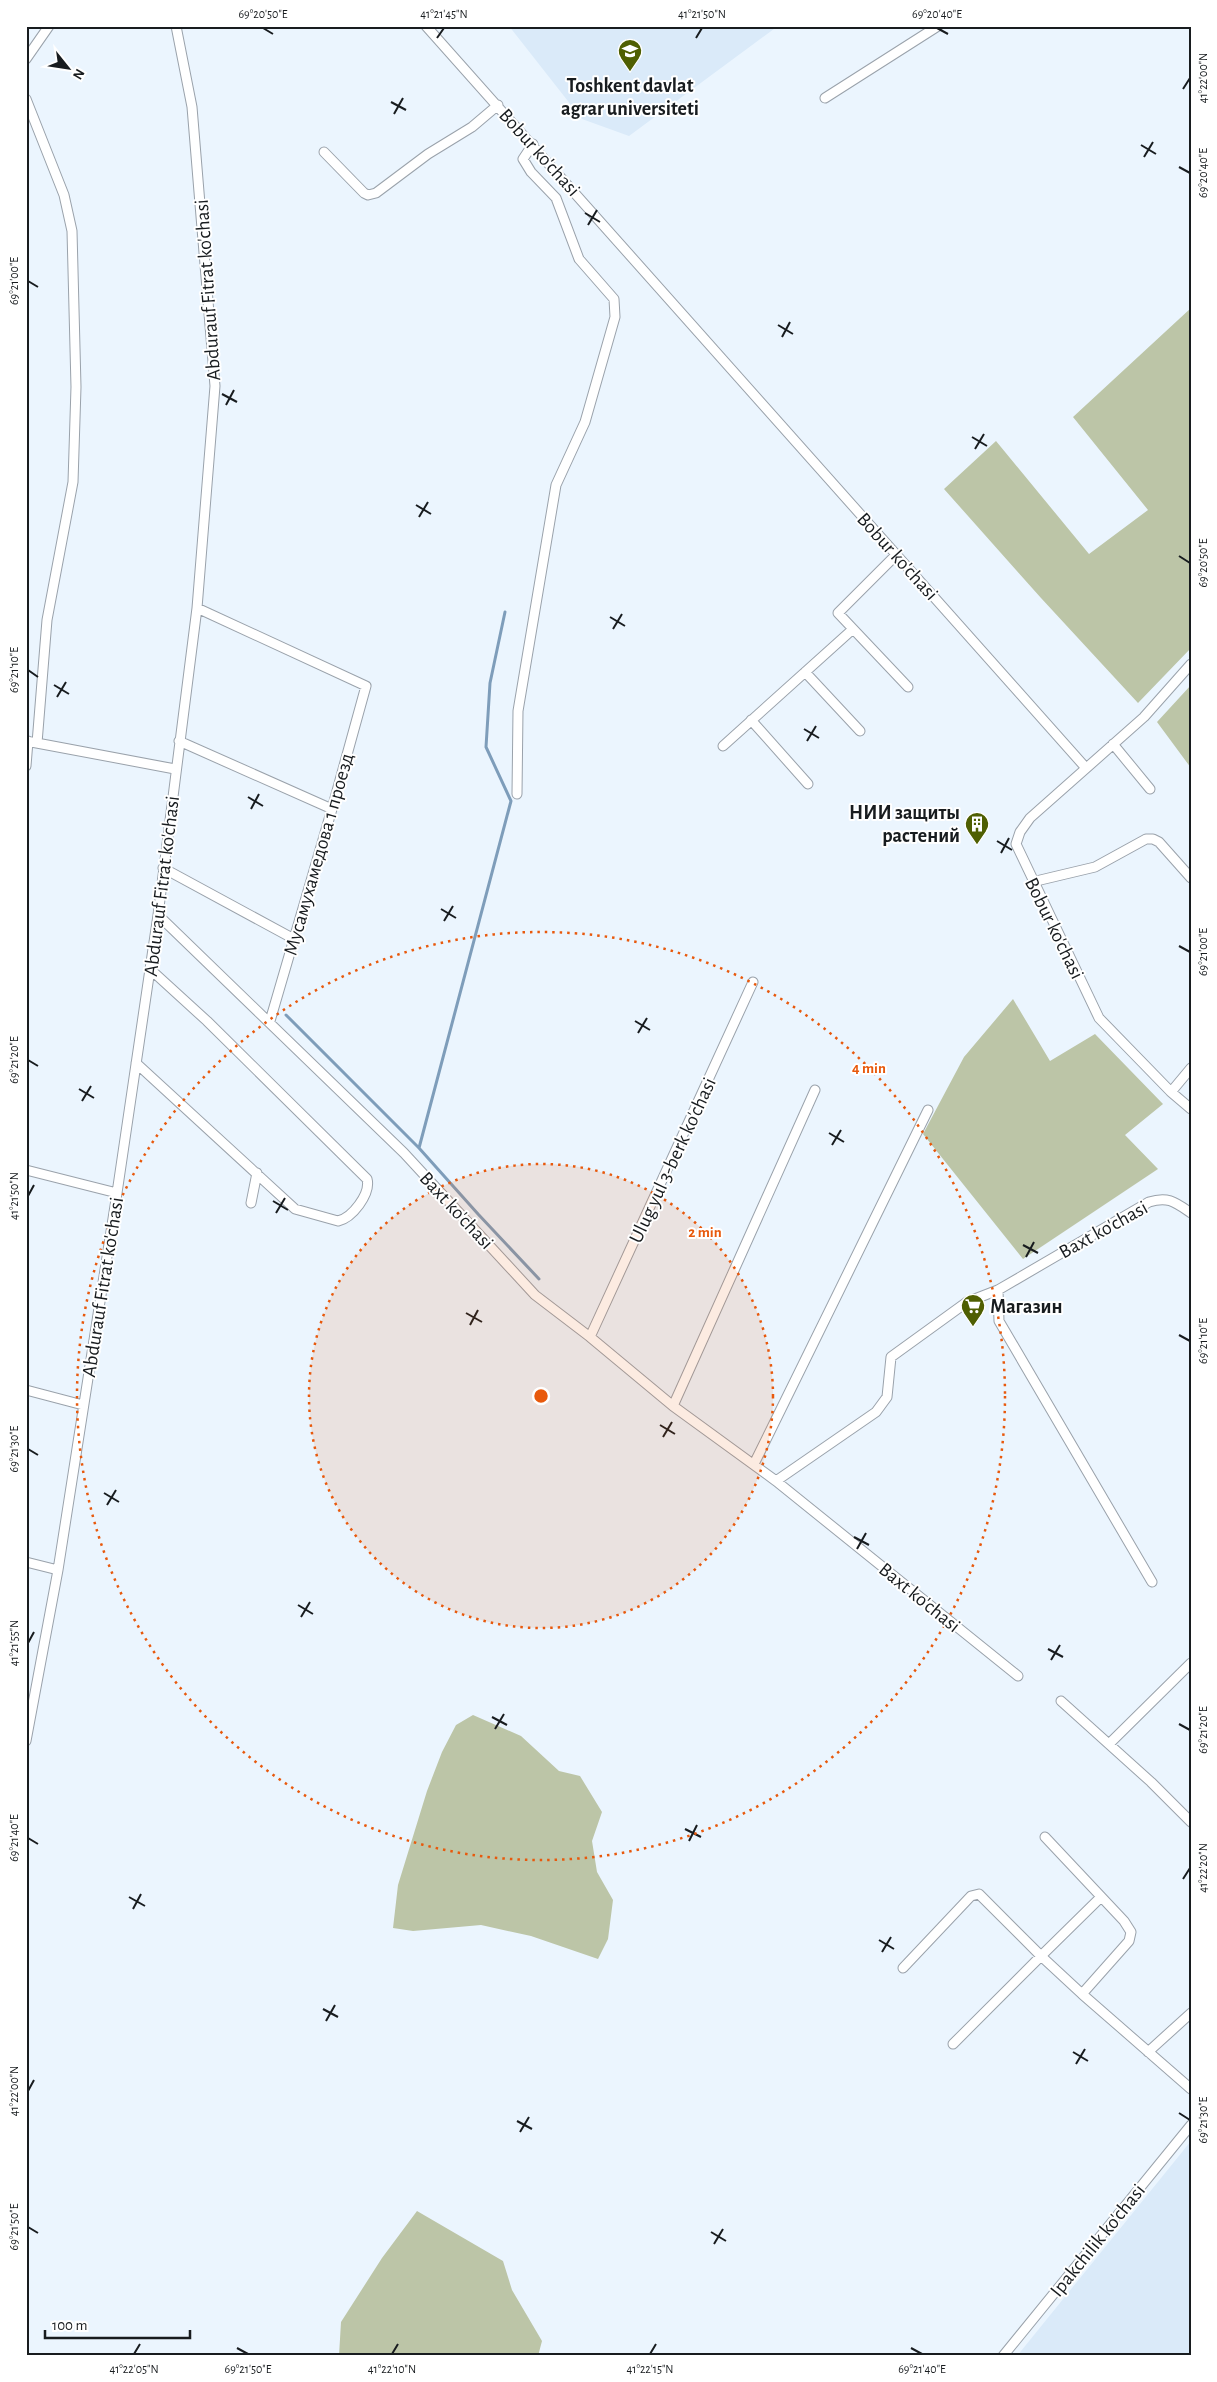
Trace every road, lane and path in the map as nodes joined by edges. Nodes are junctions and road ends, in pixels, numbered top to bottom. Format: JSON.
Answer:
{"nodes":[{"id":1,"x":49,"y":26,"type":"edge"},
{"id":2,"x":176,"y":26,"type":"edge"},
{"id":3,"x":426,"y":26,"type":"edge"},
{"id":4,"x":938,"y":26,"type":"edge"},
{"id":5,"x":26,"y":59,"type":"edge"},
{"id":6,"x":825,"y":98,"type":"dead end"},
{"id":7,"x":26,"y":100,"type":"edge"},
{"id":8,"x":498,"y":105,"type":"junction"},
{"id":9,"x":533,"y":144,"type":"junction"},
{"id":10,"x":324,"y":152,"type":"dead end"},
{"id":11,"x":896,"y":554,"type":"junction"},
{"id":12,"x":197,"y":608,"type":"junction"},
{"id":13,"x":854,"y":629,"type":"junction"},
{"id":14,"x":1191,"y":664,"type":"edge"},
{"id":15,"x":806,"y":672,"type":"junction"},
{"id":16,"x":908,"y":687,"type":"dead end"},
{"id":17,"x":751,"y":720,"type":"junction"},
{"id":18,"x":860,"y":731,"type":"dead end"},
{"id":19,"x":179,"y":741,"type":"junction"},
{"id":20,"x":31,"y":742,"type":"edge"},
{"id":21,"x":1113,"y":744,"type":"junction"},
{"id":22,"x":723,"y":746,"type":"dead end"},
{"id":23,"x":26,"y":766,"type":"edge"},
{"id":24,"x":1086,"y":768,"type":"junction"},
{"id":25,"x":175,"y":769,"type":"junction"},
{"id":26,"x":808,"y":784,"type":"dead end"},
{"id":27,"x":1150,"y":789,"type":"dead end"},
{"id":28,"x":517,"y":794,"type":"dead end"},
{"id":29,"x":332,"y":809,"type":"junction"},
{"id":30,"x":163,"y":868,"type":"junction"},
{"id":31,"x":1191,"y":878,"type":"edge"},
{"id":32,"x":1032,"y":882,"type":"junction"},
{"id":33,"x":158,"y":915,"type":"junction"},
{"id":34,"x":294,"y":939,"type":"junction"},
{"id":35,"x":150,"y":969,"type":"junction"},
{"id":36,"x":753,"y":982,"type":"dead end"},
{"id":37,"x":270,"y":1021,"type":"junction"},
{"id":38,"x":136,"y":1063,"type":"junction"},
{"id":39,"x":1191,"y":1068,"type":"edge"},
{"id":40,"x":815,"y":1090,"type":"dead end"},
{"id":41,"x":1171,"y":1092,"type":"junction"},
{"id":42,"x":1191,"y":1109,"type":"edge"},
{"id":43,"x":928,"y":1110,"type":"dead end"},
{"id":44,"x":26,"y":1170,"type":"edge"},
{"id":45,"x":256,"y":1173,"type":"junction"},
{"id":46,"x":117,"y":1193,"type":"junction"},
{"id":47,"x":252,"y":1203,"type":"dead end"},
{"id":48,"x":1191,"y":1213,"type":"edge"},
{"id":49,"x":998,"y":1290,"type":"junction"},
{"id":50,"x":590,"y":1337,"type":"junction"},
{"id":51,"x":26,"y":1390,"type":"edge"},
{"id":52,"x":83,"y":1405,"type":"junction"},
{"id":53,"x":673,"y":1406,"type":"junction"},
{"id":54,"x":754,"y":1464,"type":"junction"},
{"id":55,"x":776,"y":1481,"type":"junction"},
{"id":56,"x":26,"y":1562,"type":"edge"},
{"id":57,"x":58,"y":1570,"type":"junction"},
{"id":58,"x":1152,"y":1582,"type":"dead end"},
{"id":59,"x":1191,"y":1663,"type":"edge"},
{"id":60,"x":1018,"y":1676,"type":"dead end"},
{"id":61,"x":1062,"y":1701,"type":"dead end"},
{"id":62,"x":26,"y":1741,"type":"edge"},
{"id":63,"x":1108,"y":1744,"type":"junction"},
{"id":64,"x":1191,"y":1822,"type":"edge"},
{"id":65,"x":1046,"y":1837,"type":"dead end"},
{"id":66,"x":1101,"y":1897,"type":"junction"},
{"id":67,"x":1040,"y":1956,"type":"junction"},
{"id":68,"x":903,"y":1968,"type":"dead end"},
{"id":69,"x":1082,"y":1994,"type":"junction"},
{"id":70,"x":1191,"y":2013,"type":"edge"},
{"id":71,"x":953,"y":2044,"type":"dead end"},
{"id":72,"x":1148,"y":2052,"type":"junction"},
{"id":73,"x":1191,"y":2089,"type":"edge"},
{"id":74,"x":1191,"y":2125,"type":"edge"},
{"id":75,"x":1004,"y":2356,"type":"edge"}],
"edges":[{"from":1,"to":5,"type":"street"},
{"from":2,"to":12,"type":"street","name":"Abdurauf Fitrat ko'chasi"},
{"from":3,"to":8,"type":"street","name":"Bobur ko'chasi"},
{"from":4,"to":6,"type":"street"},
{"from":7,"to":20,"type":"street"},
{"from":8,"to":9,"type":"street","name":"Bobur ko'chasi"},
{"from":8,"to":10,"type":"street"},
{"from":9,"to":11,"type":"street","name":"Bobur ko'chasi"},
{"from":9,"to":28,"type":"street"},
{"from":11,"to":13,"type":"street"},
{"from":11,"to":24,"type":"street","name":"Bobur ko'chasi"},
{"from":12,"to":19,"type":"street","name":"Abdurauf Fitrat ko'chasi"},
{"from":12,"to":29,"type":"street","name":"Мусамухамедова 1 проезд"},
{"from":13,"to":15,"type":"street"},
{"from":13,"to":16,"type":"street"},
{"from":14,"to":21,"type":"street"},
{"from":15,"to":17,"type":"street"},
{"from":15,"to":18,"type":"street"},
{"from":17,"to":22,"type":"street"},
{"from":17,"to":26,"type":"street"},
{"from":19,"to":25,"type":"street","name":"Abdurauf Fitrat ko'chasi"},
{"from":19,"to":29,"type":"street"},
{"from":20,"to":23,"type":"street"},
{"from":20,"to":25,"type":"street"},
{"from":21,"to":24,"type":"street"},
{"from":21,"to":27,"type":"street"},
{"from":24,"to":32,"type":"street","name":"Bobur ko'chasi"},
{"from":25,"to":30,"type":"street","name":"Abdurauf Fitrat ko'chasi"},
{"from":29,"to":34,"type":"street","name":"Мусамухамедова 1 проезд"},
{"from":30,"to":33,"type":"street","name":"Abdurauf Fitrat ko'chasi"},
{"from":30,"to":34,"type":"street"},
{"from":31,"to":32,"type":"street"},
{"from":32,"to":41,"type":"street","name":"Bobur ko'chasi"},
{"from":33,"to":35,"type":"street","name":"Abdurauf Fitrat ko'chasi"},
{"from":33,"to":37,"type":"street","name":"Baxt ko'chasi"},
{"from":34,"to":37,"type":"street","name":"Мусамухамедова 1 проезд"},
{"from":35,"to":38,"type":"street","name":"Abdurauf Fitrat ko'chasi"},
{"from":35,"to":45,"type":"street"},
{"from":36,"to":50,"type":"street","name":"Ulug yul 3-berk ko'chasi"},
{"from":37,"to":50,"type":"street","name":"Baxt ko'chasi"},
{"from":38,"to":45,"type":"street"},
{"from":38,"to":46,"type":"street","name":"Abdurauf Fitrat ko'chasi"},
{"from":39,"to":41,"type":"street"},
{"from":40,"to":53,"type":"street"},
{"from":41,"to":42,"type":"street","name":"Bobur ko'chasi"},
{"from":43,"to":54,"type":"street"},
{"from":44,"to":46,"type":"street"},
{"from":45,"to":47,"type":"street"},
{"from":46,"to":52,"type":"street","name":"Abdurauf Fitrat ko'chasi"},
{"from":48,"to":49,"type":"street","name":"Baxt ko'chasi"},
{"from":49,"to":55,"type":"street","name":"Baxt ko'chasi"},
{"from":49,"to":58,"type":"street"},
{"from":50,"to":53,"type":"street","name":"Baxt ko'chasi"},
{"from":51,"to":52,"type":"street"},
{"from":52,"to":57,"type":"street","name":"Abdurauf Fitrat ko'chasi"},
{"from":53,"to":54,"type":"street","name":"Baxt ko'chasi"},
{"from":54,"to":55,"type":"street","name":"Baxt ko'chasi"},
{"from":55,"to":60,"type":"street","name":"Baxt ko'chasi"},
{"from":56,"to":57,"type":"street"},
{"from":57,"to":62,"type":"street","name":"Abdurauf Fitrat ko'chasi"},
{"from":59,"to":63,"type":"street"},
{"from":61,"to":63,"type":"street"},
{"from":63,"to":64,"type":"street"},
{"from":65,"to":66,"type":"street"},
{"from":66,"to":67,"type":"street"},
{"from":66,"to":69,"type":"street"},
{"from":67,"to":68,"type":"street"},
{"from":67,"to":69,"type":"street"},
{"from":67,"to":71,"type":"street"},
{"from":69,"to":72,"type":"street"},
{"from":70,"to":72,"type":"street"},
{"from":72,"to":73,"type":"street"},
{"from":74,"to":75,"type":"street","name":"Ipakchilik ko'chasi"}]}
